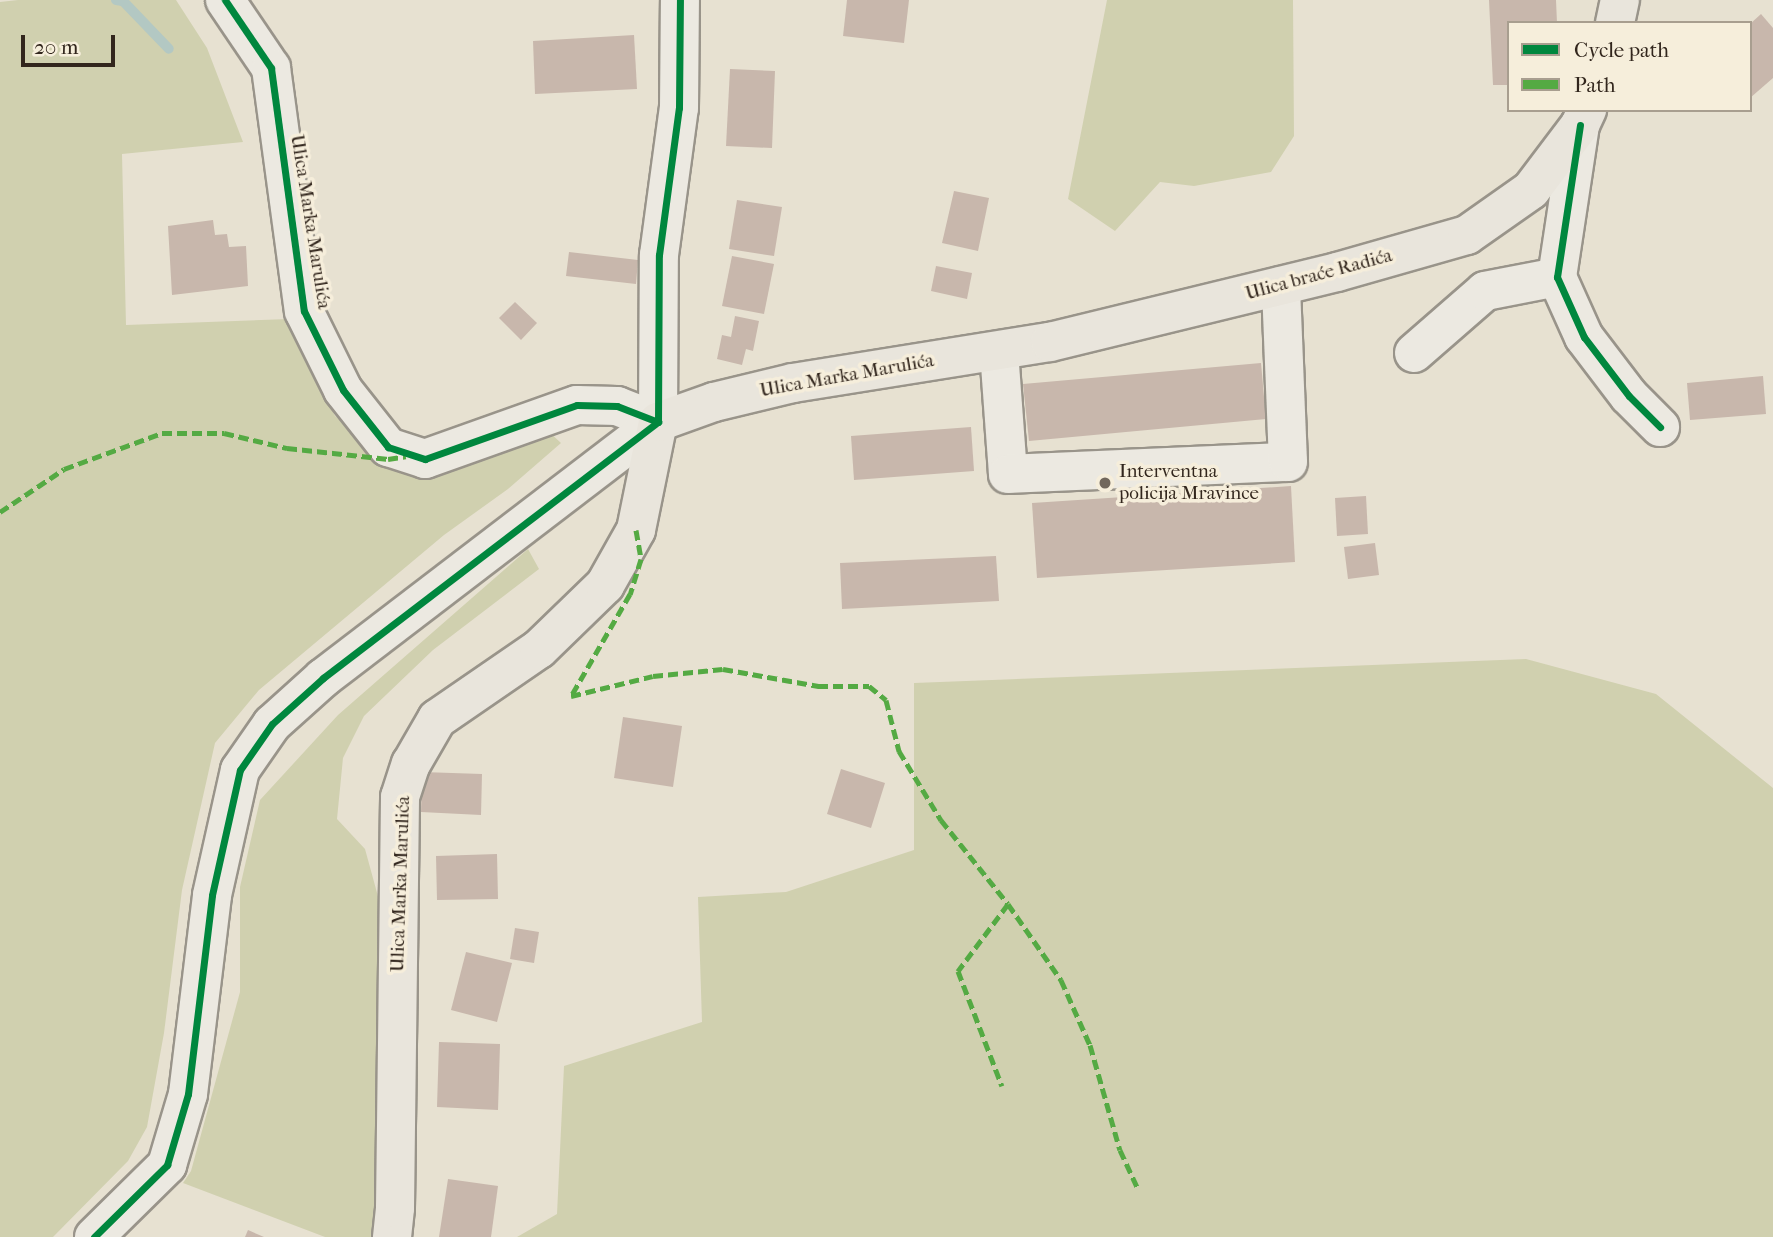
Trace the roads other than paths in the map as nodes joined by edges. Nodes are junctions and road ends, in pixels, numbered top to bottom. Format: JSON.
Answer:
{"nodes":[{"id":1,"x":225,"y":0,"type":"edge"},
{"id":2,"x":680,"y":0,"type":"edge"},
{"id":3,"x":1620,"y":0,"type":"edge"},
{"id":4,"x":1615,"y":21,"type":"edge"},
{"id":5,"x":1584,"y":118,"type":"edge"},
{"id":6,"x":1557,"y":277,"type":"junction"},
{"id":7,"x":1281,"y":286,"type":"junction"},
{"id":8,"x":999,"y":351,"type":"junction"},
{"id":9,"x":1414,"y":353,"type":"dead end"},
{"id":10,"x":657,"y":422,"type":"junction"},
{"id":11,"x":1660,"y":427,"type":"dead end"},
{"id":12,"x":94,"y":1237,"type":"edge"},
{"id":13,"x":392,"y":1237,"type":"edge"}],
"edges":[{"from":1,"to":10,"type":"street","name":"Ulica Marka Marulića"},
{"from":2,"to":10,"type":"street","name":"Ulica Marka Marulića"},
{"from":3,"to":4,"type":"main road"},
{"from":5,"to":6,"type":"street"},
{"from":5,"to":7,"type":"main road","name":"Ulica braće Radića"},
{"from":6,"to":9,"type":"street"},
{"from":6,"to":11,"type":"street"},
{"from":7,"to":8,"type":"main road","name":"Ulica braće Radića"},
{"from":7,"to":8,"type":"street"},
{"from":8,"to":10,"type":"main road","name":"Ulica Marka Marulića"},
{"from":10,"to":12,"type":"street"},
{"from":10,"to":13,"type":"main road","name":"Ulica Marka Marulića"}]}
